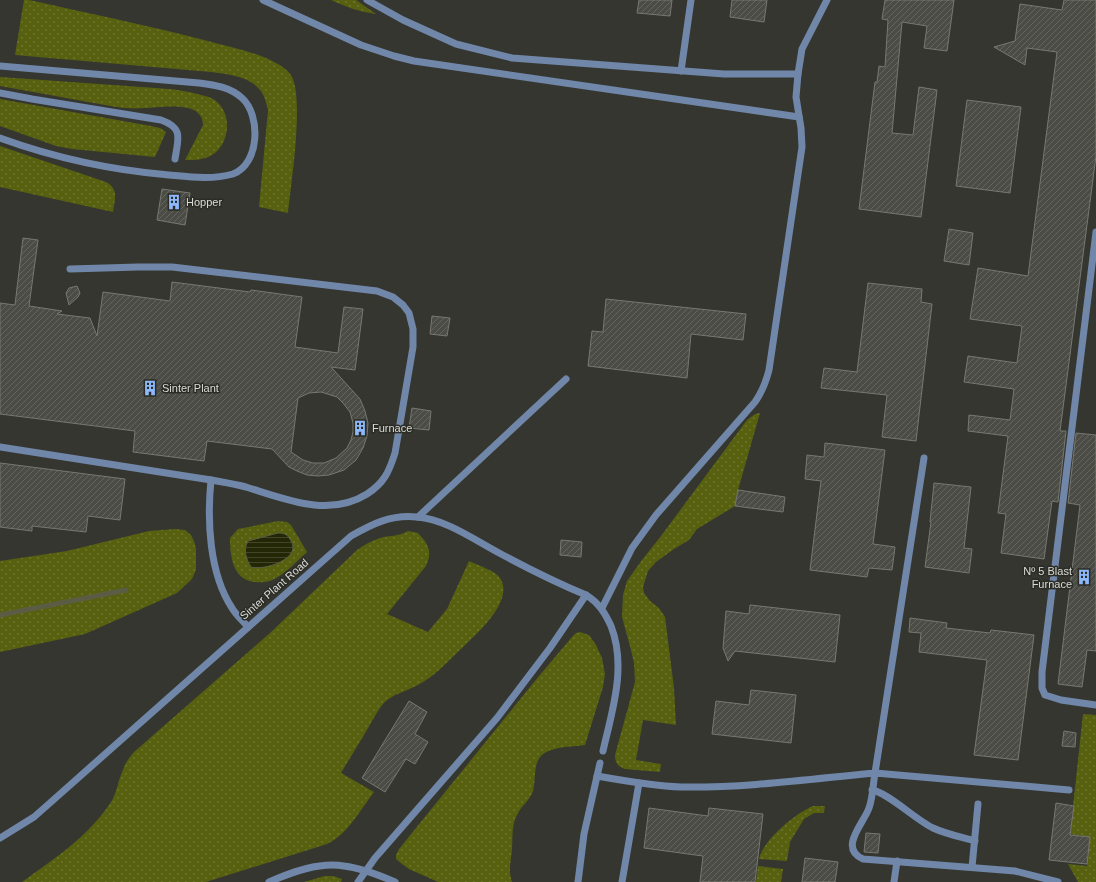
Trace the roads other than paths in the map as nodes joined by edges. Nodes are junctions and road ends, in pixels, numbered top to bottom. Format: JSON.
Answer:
{"nodes":[{"id":1,"x":263,"y":0,"type":"edge"},
{"id":2,"x":367,"y":0,"type":"edge"},
{"id":3,"x":691,"y":0,"type":"edge"},
{"id":4,"x":826,"y":0,"type":"edge"},
{"id":5,"x":0,"y":66,"type":"edge"},
{"id":6,"x":681,"y":71,"type":"junction"},
{"id":7,"x":798,"y":74,"type":"junction"},
{"id":8,"x":0,"y":93,"type":"edge"},
{"id":9,"x":799,"y":117,"type":"junction"},
{"id":10,"x":0,"y":138,"type":"edge"},
{"id":11,"x":175,"y":159,"type":"dead end"},
{"id":12,"x":1096,"y":232,"type":"edge"},
{"id":13,"x":70,"y":269,"type":"dead end"},
{"id":14,"x":566,"y":379,"type":"dead end"},
{"id":15,"x":0,"y":447,"type":"edge"},
{"id":16,"x":924,"y":458,"type":"dead end"},
{"id":17,"x":211,"y":480,"type":"junction"},
{"id":18,"x":418,"y":517,"type":"junction"},
{"id":19,"x":586,"y":595,"type":"junction"},
{"id":20,"x":602,"y":608,"type":"junction"},
{"id":21,"x":248,"y":627,"type":"junction"},
{"id":22,"x":1096,"y":705,"type":"edge"},
{"id":23,"x":603,"y":751,"type":"dead end"},
{"id":24,"x":600,"y":763,"type":"dead end"},
{"id":25,"x":875,"y":773,"type":"junction"},
{"id":26,"x":597,"y":776,"type":"junction"},
{"id":27,"x":639,"y":783,"type":"junction"},
{"id":28,"x":872,"y":790,"type":"junction"},
{"id":29,"x":1069,"y":790,"type":"dead end"},
{"id":30,"x":978,"y":804,"type":"dead end"},
{"id":31,"x":0,"y":838,"type":"edge"},
{"id":32,"x":975,"y":841,"type":"junction"},
{"id":33,"x":896,"y":861,"type":"junction"},
{"id":34,"x":972,"y":867,"type":"junction"},
{"id":35,"x":366,"y":871,"type":"junction"},
{"id":36,"x":269,"y":882,"type":"edge"},
{"id":37,"x":358,"y":882,"type":"edge"},
{"id":38,"x":395,"y":882,"type":"edge"},
{"id":39,"x":578,"y":882,"type":"edge"},
{"id":40,"x":622,"y":882,"type":"edge"},
{"id":41,"x":894,"y":882,"type":"edge"},
{"id":42,"x":1058,"y":882,"type":"edge"}],
"edges":[{"from":1,"to":9,"type":"lane"},
{"from":2,"to":6,"type":"lane"},
{"from":3,"to":6,"type":"lane"},
{"from":4,"to":7,"type":"lane"},
{"from":5,"to":10,"type":"lane"},
{"from":6,"to":7,"type":"lane"},
{"from":7,"to":9,"type":"lane"},
{"from":8,"to":11,"type":"lane"},
{"from":9,"to":20,"type":"lane"},
{"from":12,"to":22,"type":"lane"},
{"from":13,"to":17,"type":"lane"},
{"from":14,"to":18,"type":"lane"},
{"from":15,"to":17,"type":"lane"},
{"from":16,"to":25,"type":"lane"},
{"from":17,"to":21,"type":"lane"},
{"from":18,"to":19,"type":"lane","name":"Sinter Plant Road"},
{"from":18,"to":21,"type":"lane","name":"Sinter Plant Road"},
{"from":19,"to":20,"type":"lane","name":"Sinter Plant Road"},
{"from":19,"to":35,"type":"lane"},
{"from":20,"to":23,"type":"lane"},
{"from":21,"to":31,"type":"lane","name":"Sinter Plant Road"},
{"from":24,"to":26,"type":"lane"},
{"from":25,"to":27,"type":"lane"},
{"from":25,"to":28,"type":"lane"},
{"from":25,"to":29,"type":"lane"},
{"from":26,"to":27,"type":"lane"},
{"from":26,"to":39,"type":"lane"},
{"from":27,"to":40,"type":"lane"},
{"from":28,"to":32,"type":"lane"},
{"from":28,"to":33,"type":"lane"},
{"from":30,"to":32,"type":"lane"},
{"from":32,"to":34,"type":"lane"},
{"from":33,"to":34,"type":"lane"},
{"from":33,"to":41,"type":"lane"},
{"from":34,"to":42,"type":"lane"},
{"from":35,"to":36,"type":"lane"},
{"from":35,"to":37,"type":"lane"},
{"from":35,"to":38,"type":"lane"}]}
